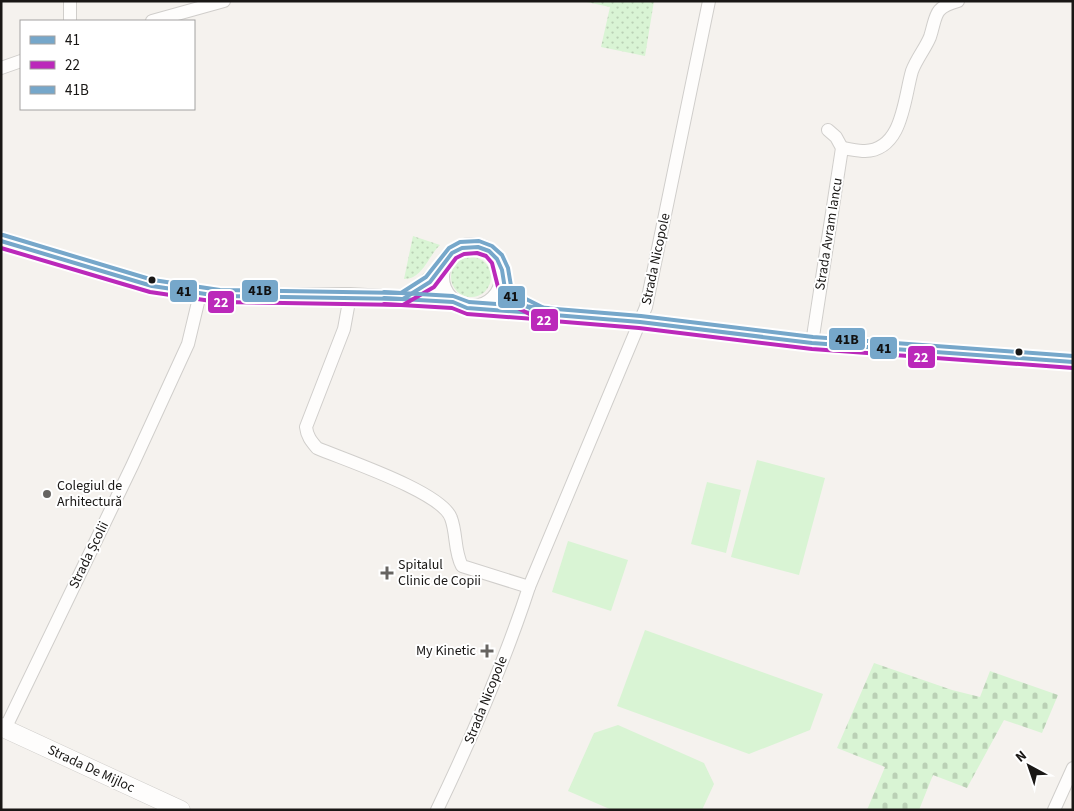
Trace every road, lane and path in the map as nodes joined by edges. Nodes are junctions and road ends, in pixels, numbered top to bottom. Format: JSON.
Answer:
{"nodes":[{"id":1,"x":70,"y":1,"type":"edge"},
{"id":2,"x":224,"y":1,"type":"edge"},
{"id":3,"x":710,"y":1,"type":"edge"},
{"id":4,"x":958,"y":1,"type":"edge"},
{"id":5,"x":70,"y":20,"type":"edge"},
{"id":6,"x":156,"y":20,"type":"edge"},
{"id":7,"x":20,"y":61,"type":"edge"},
{"id":8,"x":1,"y":68,"type":"edge"},
{"id":9,"x":828,"y":130,"type":"dead end"},
{"id":10,"x":842,"y":148,"type":"junction"},
{"id":11,"x":1,"y":241,"type":"edge"},
{"id":12,"x":443,"y":266,"type":"junction"},
{"id":13,"x":503,"y":282,"type":"junction"},
{"id":14,"x":200,"y":294,"type":"junction"},
{"id":15,"x":350,"y":296,"type":"junction"},
{"id":16,"x":403,"y":298,"type":"junction"},
{"id":17,"x":452,"y":302,"type":"junction"},
{"id":18,"x":480,"y":308,"type":"junction"},
{"id":19,"x":542,"y":314,"type":"junction"},
{"id":20,"x":640,"y":322,"type":"junction"},
{"id":21,"x":812,"y":343,"type":"junction"},
{"id":22,"x":1073,"y":362,"type":"edge"},
{"id":23,"x":529,"y":587,"type":"junction"},
{"id":24,"x":3,"y":728,"type":"edge"},
{"id":25,"x":1073,"y":768,"type":"edge"},
{"id":26,"x":181,"y":810,"type":"edge"},
{"id":27,"x":437,"y":810,"type":"edge"},
{"id":28,"x":1054,"y":810,"type":"edge"}],
"edges":[{"from":1,"to":5,"type":"street"},
{"from":2,"to":6,"type":"street"},
{"from":3,"to":20,"type":"street","name":"Strada Nicopole"},
{"from":4,"to":10,"type":"street"},
{"from":7,"to":8,"type":"street"},
{"from":9,"to":10,"type":"street"},
{"from":10,"to":21,"type":"street","name":"Strada Avram Iancu"},
{"from":11,"to":14,"type":"street"},
{"from":12,"to":13,"type":"street"},
{"from":12,"to":16,"type":"street"},
{"from":12,"to":17,"type":"street"},
{"from":13,"to":18,"type":"street"},
{"from":13,"to":19,"type":"street"},
{"from":14,"to":15,"type":"street"},
{"from":14,"to":24,"type":"street","name":"Strada Școlii"},
{"from":15,"to":16,"type":"street"},
{"from":15,"to":23,"type":"street"},
{"from":16,"to":17,"type":"street"},
{"from":17,"to":18,"type":"street"},
{"from":18,"to":19,"type":"street"},
{"from":19,"to":20,"type":"street"},
{"from":20,"to":21,"type":"street"},
{"from":20,"to":23,"type":"street","name":"Strada Nicopole"},
{"from":21,"to":22,"type":"street"},
{"from":23,"to":27,"type":"street","name":"Strada Nicopole"},
{"from":24,"to":26,"type":"main road","name":"Strada De Mijloc"},
{"from":25,"to":28,"type":"street"}]}
